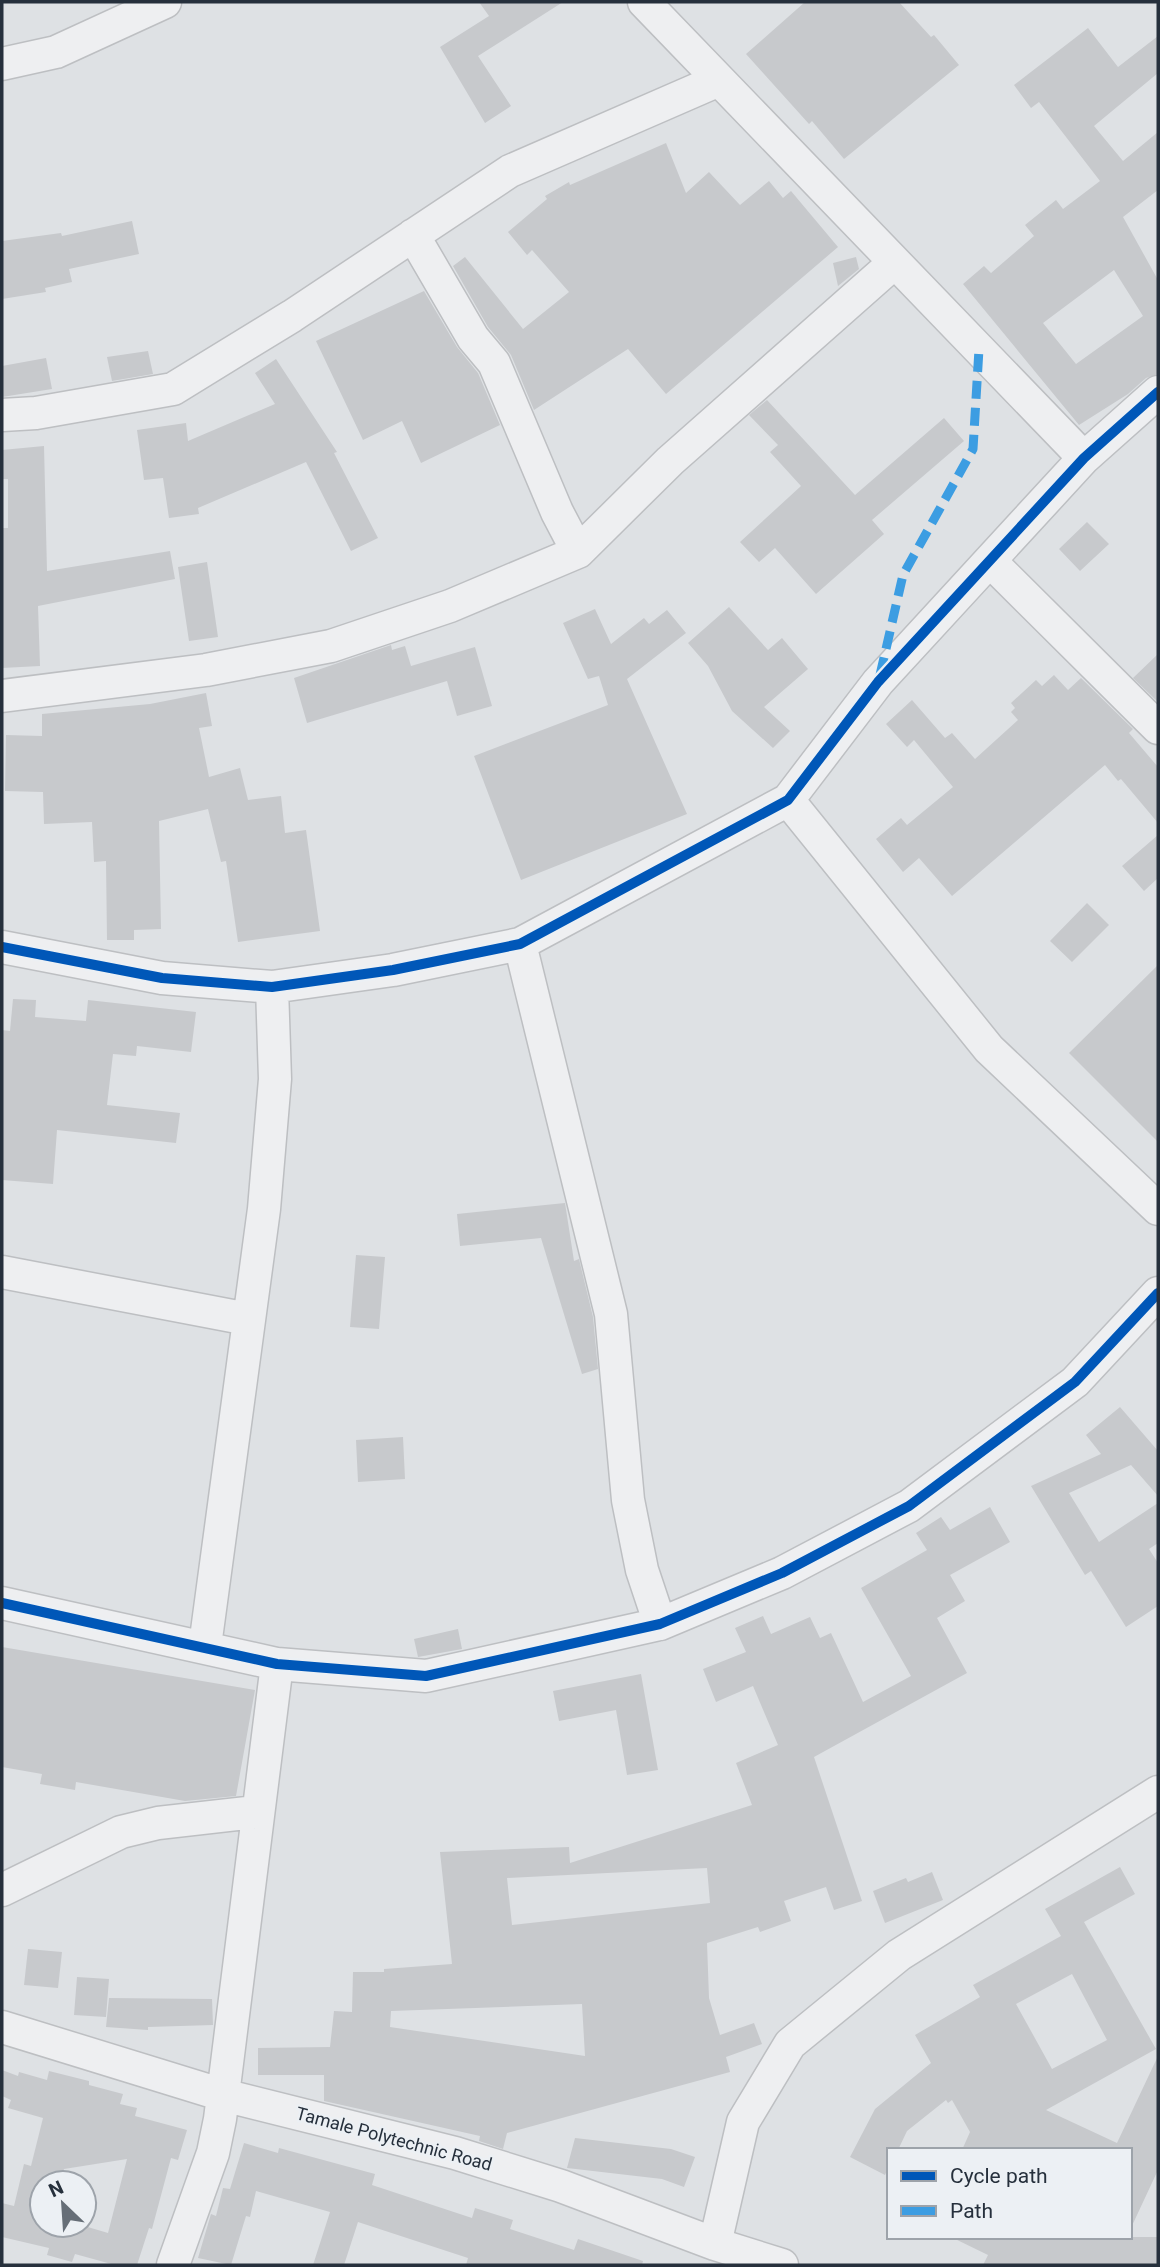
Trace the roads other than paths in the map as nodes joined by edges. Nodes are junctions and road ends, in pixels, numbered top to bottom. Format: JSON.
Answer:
{"nodes":[{"id":1,"x":165,"y":2,"type":"edge"},
{"id":2,"x":644,"y":2,"type":"edge"},
{"id":3,"x":2,"y":64,"type":"edge"},
{"id":4,"x":719,"y":80,"type":"junction"},
{"id":5,"x":414,"y":235,"type":"junction"},
{"id":6,"x":895,"y":262,"type":"junction"},
{"id":7,"x":1158,"y":392,"type":"edge"},
{"id":8,"x":2,"y":415,"type":"edge"},
{"id":9,"x":1084,"y":458,"type":"junction"},
{"id":10,"x":578,"y":552,"type":"junction"},
{"id":11,"x":989,"y":561,"type":"junction"},
{"id":12,"x":2,"y":696,"type":"edge"},
{"id":13,"x":1158,"y":728,"type":"edge"},
{"id":14,"x":788,"y":800,"type":"junction"},
{"id":15,"x":520,"y":944,"type":"junction"},
{"id":16,"x":2,"y":947,"type":"edge"},
{"id":17,"x":272,"y":987,"type":"junction"},
{"id":18,"x":1158,"y":1209,"type":"edge"},
{"id":19,"x":2,"y":1272,"type":"edge"},
{"id":20,"x":1158,"y":1293,"type":"edge"},
{"id":21,"x":248,"y":1319,"type":"junction"},
{"id":22,"x":2,"y":1603,"type":"edge"},
{"id":23,"x":660,"y":1624,"type":"junction"},
{"id":24,"x":205,"y":1646,"type":"junction"},
{"id":25,"x":277,"y":1664,"type":"junction"},
{"id":26,"x":1158,"y":1792,"type":"edge"},
{"id":27,"x":256,"y":1812,"type":"junction"},
{"id":28,"x":2,"y":1890,"type":"edge"},
{"id":29,"x":2,"y":2027,"type":"edge"},
{"id":30,"x":223,"y":2095,"type":"junction"},
{"id":31,"x":715,"y":2244,"type":"junction"},
{"id":32,"x":173,"y":2265,"type":"edge"},
{"id":33,"x":782,"y":2265,"type":"edge"}],
"edges":[{"from":1,"to":3,"type":"street"},
{"from":2,"to":4,"type":"street"},
{"from":4,"to":5,"type":"street"},
{"from":4,"to":6,"type":"street"},
{"from":5,"to":8,"type":"street"},
{"from":5,"to":10,"type":"street"},
{"from":6,"to":9,"type":"street"},
{"from":6,"to":10,"type":"street"},
{"from":7,"to":9,"type":"street"},
{"from":9,"to":11,"type":"street"},
{"from":10,"to":12,"type":"street"},
{"from":11,"to":13,"type":"street"},
{"from":11,"to":14,"type":"street"},
{"from":14,"to":15,"type":"street"},
{"from":14,"to":18,"type":"street"},
{"from":15,"to":17,"type":"street"},
{"from":15,"to":23,"type":"street"},
{"from":16,"to":17,"type":"street"},
{"from":17,"to":21,"type":"street"},
{"from":19,"to":21,"type":"street"},
{"from":20,"to":23,"type":"street"},
{"from":21,"to":24,"type":"street"},
{"from":22,"to":24,"type":"street"},
{"from":23,"to":25,"type":"street"},
{"from":24,"to":25,"type":"street"},
{"from":25,"to":27,"type":"street"},
{"from":26,"to":31,"type":"street"},
{"from":27,"to":28,"type":"street"},
{"from":27,"to":30,"type":"street"},
{"from":29,"to":30,"type":"street","name":"Tamale Polytechnic Road"},
{"from":30,"to":31,"type":"street","name":"Tamale Polytechnic Road"},
{"from":30,"to":32,"type":"street"},
{"from":31,"to":33,"type":"street","name":"Tamale Polytechnic Road"}]}
